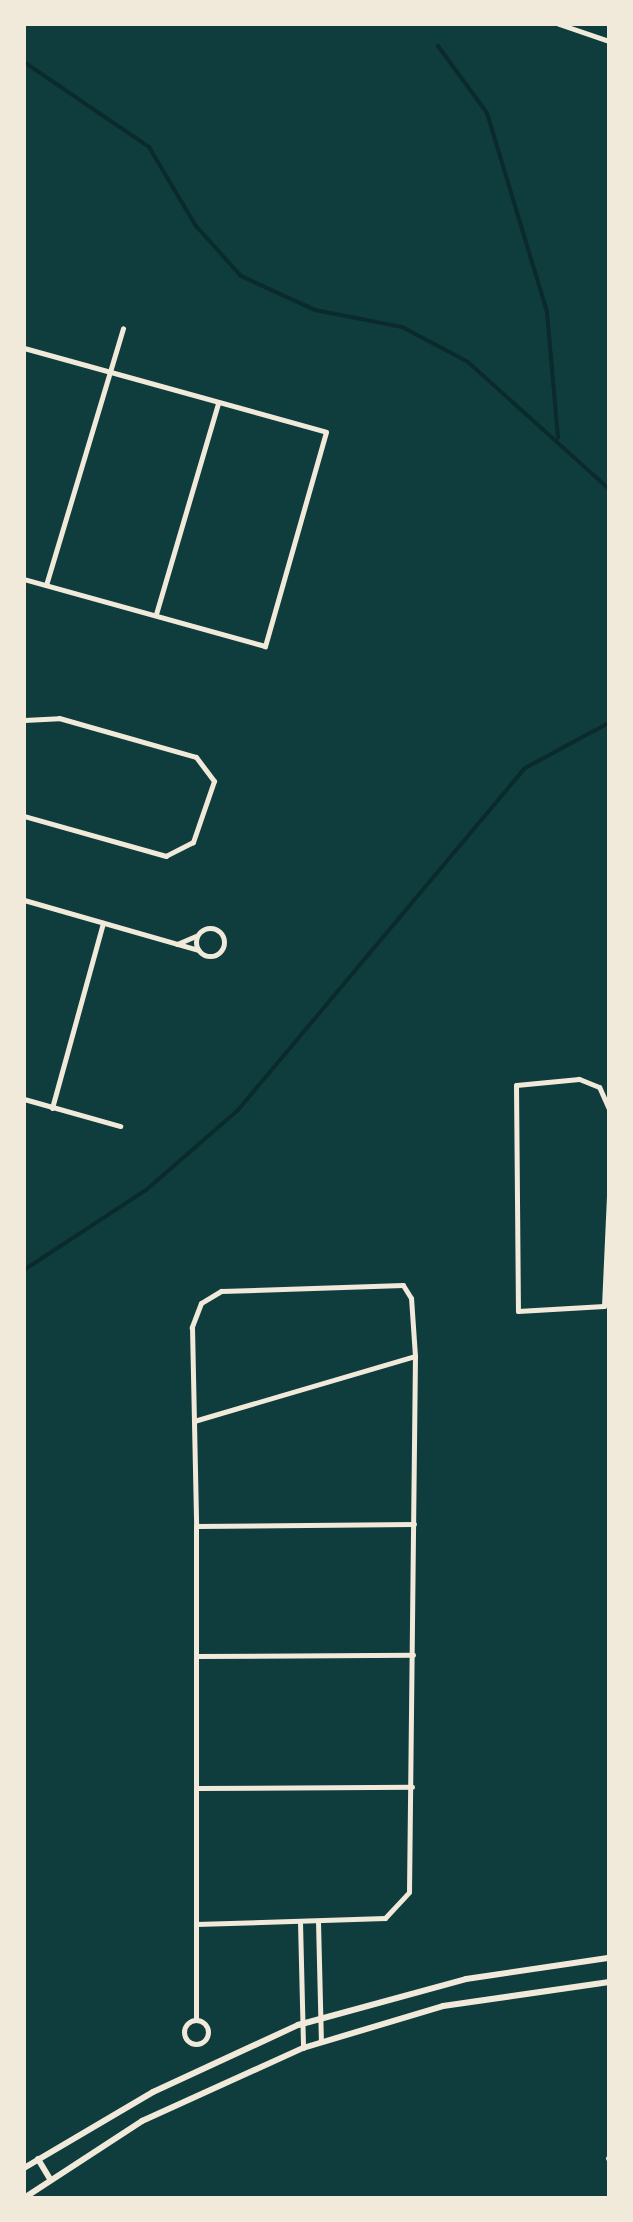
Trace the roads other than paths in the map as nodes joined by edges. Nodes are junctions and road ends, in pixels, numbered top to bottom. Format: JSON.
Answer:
{"nodes":[{"id":1,"x":559,"y":24,"type":"edge"},
{"id":2,"x":609,"y":41,"type":"edge"},
{"id":3,"x":123,"y":328,"type":"dead end"},
{"id":4,"x":24,"y":348,"type":"edge"},
{"id":5,"x":109,"y":371,"type":"junction"},
{"id":6,"x":218,"y":403,"type":"junction"},
{"id":7,"x":24,"y":579,"type":"edge"},
{"id":8,"x":46,"y":585,"type":"junction"},
{"id":9,"x":156,"y":614,"type":"junction"},
{"id":10,"x":24,"y":720,"type":"edge"},
{"id":11,"x":24,"y":816,"type":"edge"},
{"id":12,"x":24,"y":900,"type":"edge"},
{"id":13,"x":103,"y":923,"type":"junction"},
{"id":14,"x":196,"y":936,"type":"junction"},
{"id":15,"x":176,"y":944,"type":"junction"},
{"id":16,"x":198,"y":950,"type":"junction"},
{"id":17,"x":24,"y":1099,"type":"edge"},
{"id":18,"x":52,"y":1108,"type":"junction"},
{"id":19,"x":120,"y":1126,"type":"dead end"},
{"id":20,"x":609,"y":1159,"type":"edge"},
{"id":21,"x":609,"y":1194,"type":"edge"},
{"id":22,"x":415,"y":1356,"type":"junction"},
{"id":23,"x":194,"y":1421,"type":"junction"},
{"id":24,"x":414,"y":1524,"type":"junction"},
{"id":25,"x":196,"y":1526,"type":"junction"},
{"id":26,"x":413,"y":1655,"type":"junction"},
{"id":27,"x":196,"y":1656,"type":"junction"},
{"id":28,"x":412,"y":1787,"type":"junction"},
{"id":29,"x":197,"y":1788,"type":"junction"},
{"id":30,"x":318,"y":1921,"type":"junction"},
{"id":31,"x":300,"y":1922,"type":"junction"},
{"id":32,"x":196,"y":1924,"type":"junction"},
{"id":33,"x":609,"y":1958,"type":"edge"},
{"id":34,"x":609,"y":1982,"type":"edge"},
{"id":35,"x":196,"y":2019,"type":"junction"},
{"id":36,"x":317,"y":2020,"type":"junction"},
{"id":37,"x":298,"y":2025,"type":"junction"},
{"id":38,"x":321,"y":2042,"type":"junction"},
{"id":39,"x":303,"y":2048,"type":"junction"},
{"id":40,"x":38,"y":2159,"type":"junction"},
{"id":41,"x":24,"y":2168,"type":"edge"},
{"id":42,"x":50,"y":2179,"type":"junction"},
{"id":43,"x":24,"y":2198,"type":"edge"}],
"edges":[{"from":1,"to":2,"type":"street"},
{"from":3,"to":5,"type":"street"},
{"from":4,"to":5,"type":"street"},
{"from":5,"to":6,"type":"street"},
{"from":5,"to":8,"type":"street"},
{"from":6,"to":9,"type":"street"},
{"from":6,"to":9,"type":"street"},
{"from":7,"to":8,"type":"street"},
{"from":8,"to":9,"type":"street"},
{"from":10,"to":11,"type":"street"},
{"from":12,"to":13,"type":"street"},
{"from":13,"to":15,"type":"street"},
{"from":13,"to":18,"type":"street"},
{"from":14,"to":15,"type":"street"},
{"from":14,"to":16,"type":"street"},
{"from":14,"to":16,"type":"street"},
{"from":15,"to":16,"type":"street"},
{"from":17,"to":18,"type":"street"},
{"from":18,"to":19,"type":"street"},
{"from":20,"to":21,"type":"street"},
{"from":22,"to":23,"type":"street"},
{"from":22,"to":23,"type":"street"},
{"from":22,"to":24,"type":"street"},
{"from":23,"to":25,"type":"street"},
{"from":24,"to":25,"type":"street"},
{"from":24,"to":26,"type":"street"},
{"from":25,"to":27,"type":"street"},
{"from":26,"to":27,"type":"street"},
{"from":26,"to":28,"type":"street"},
{"from":27,"to":29,"type":"street"},
{"from":28,"to":29,"type":"street"},
{"from":28,"to":30,"type":"street"},
{"from":29,"to":32,"type":"street"},
{"from":30,"to":31,"type":"street"},
{"from":30,"to":36,"type":"street"},
{"from":31,"to":32,"type":"street"},
{"from":31,"to":37,"type":"street"},
{"from":32,"to":35,"type":"street"},
{"from":33,"to":36,"type":"street"},
{"from":34,"to":38,"type":"street"},
{"from":35,"to":35,"type":"street"},
{"from":36,"to":37,"type":"street"},
{"from":36,"to":38,"type":"street"},
{"from":37,"to":39,"type":"street"},
{"from":37,"to":40,"type":"street"},
{"from":38,"to":39,"type":"street"},
{"from":39,"to":42,"type":"street"},
{"from":40,"to":41,"type":"street"},
{"from":40,"to":42,"type":"street"},
{"from":42,"to":43,"type":"street"}]}
